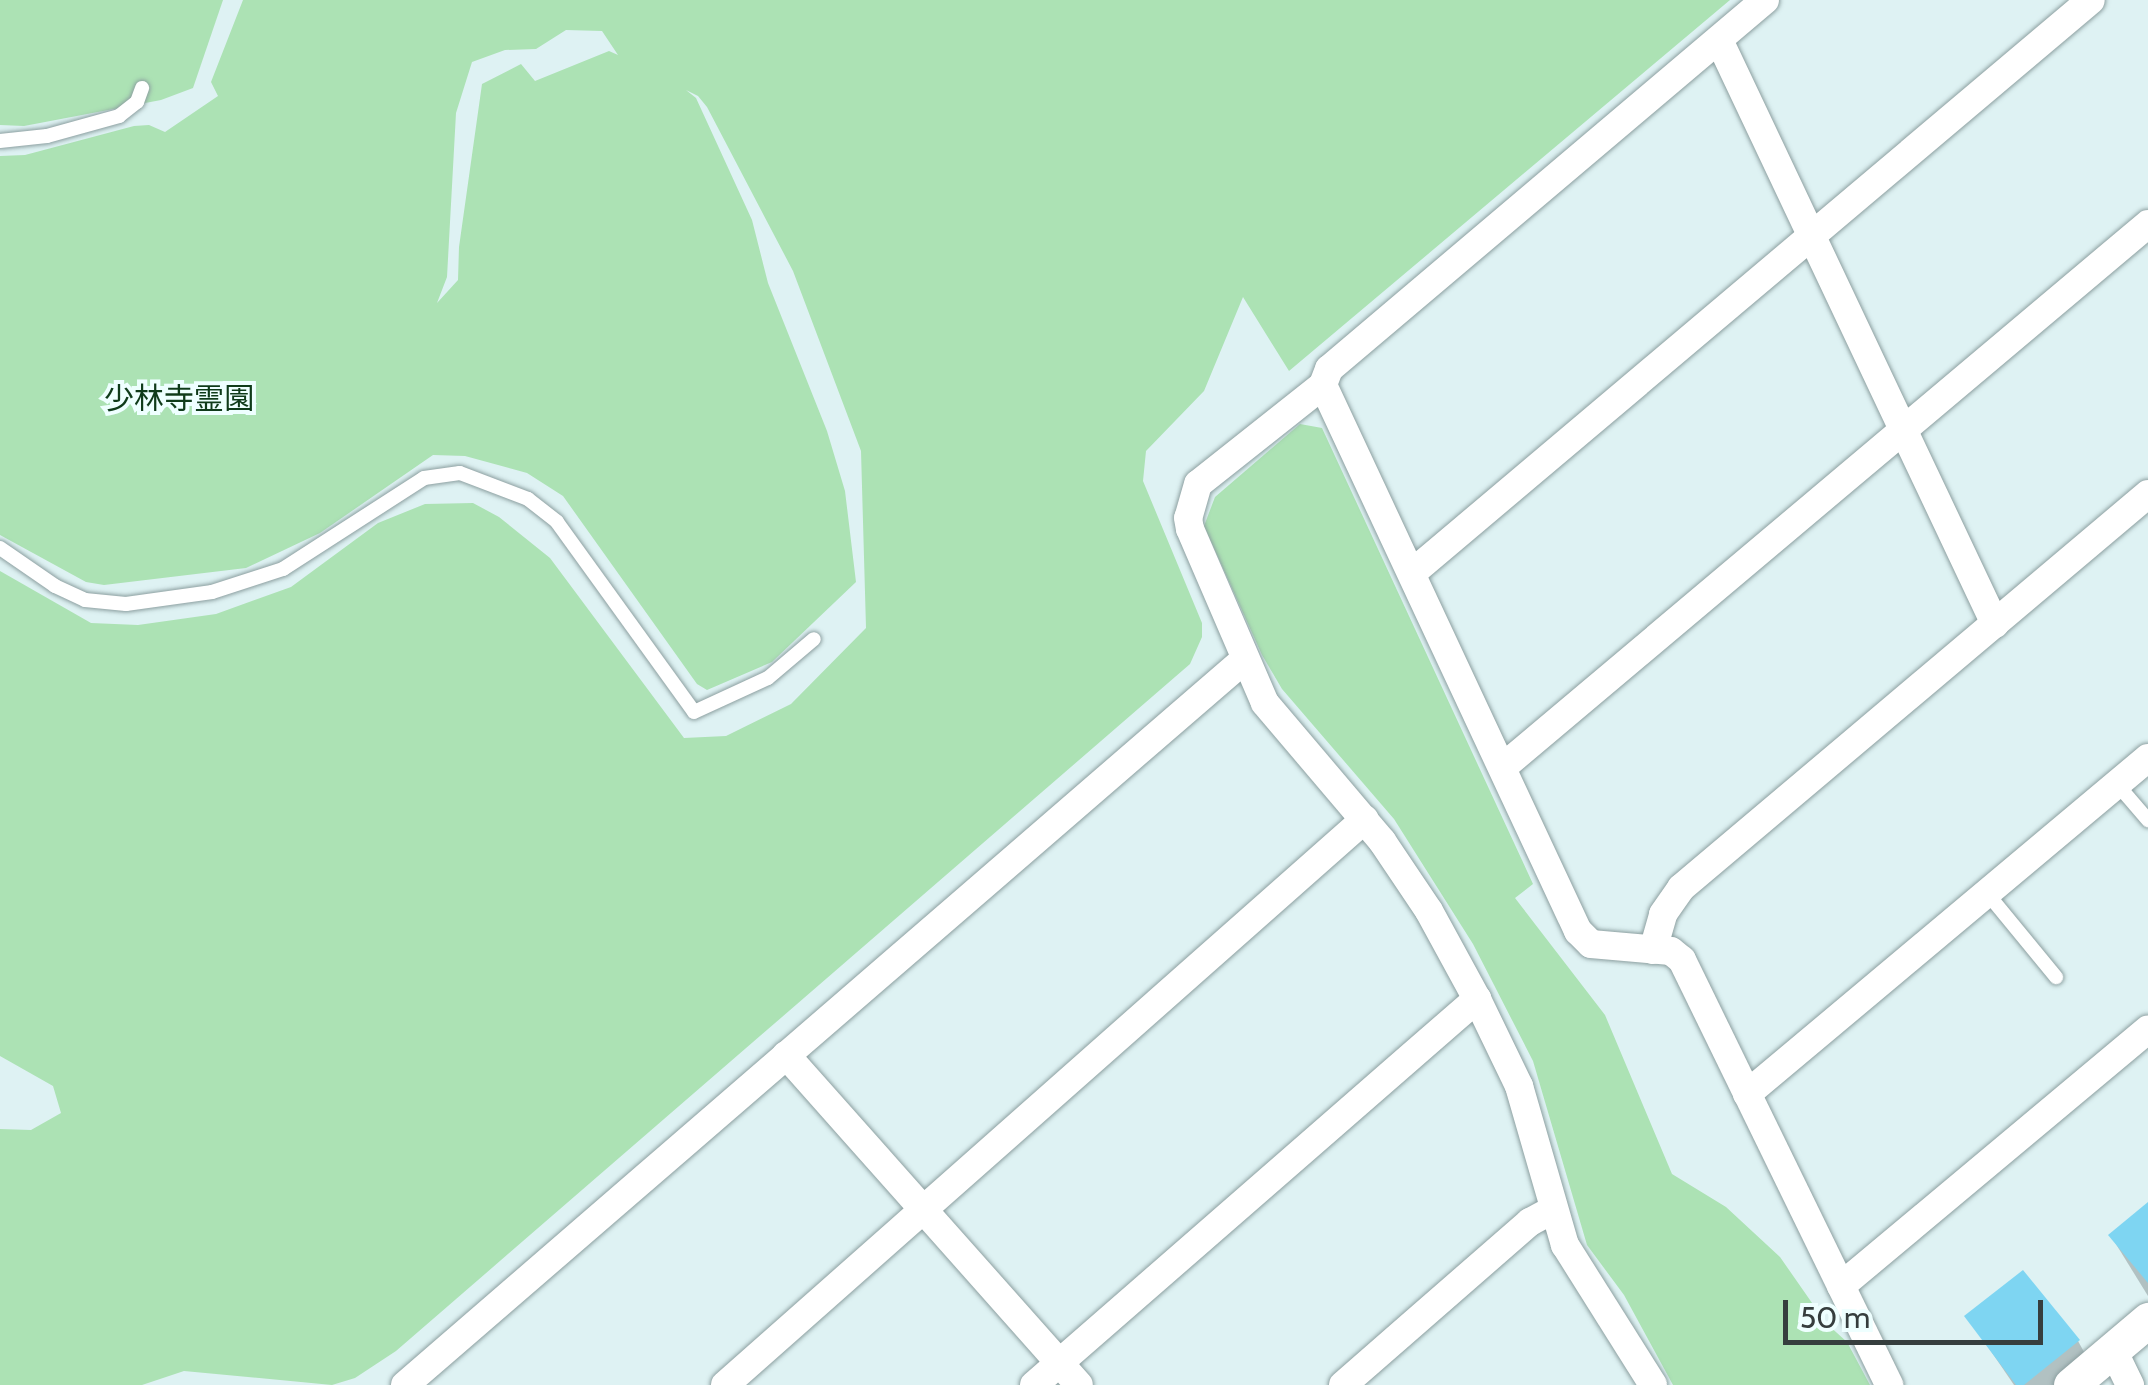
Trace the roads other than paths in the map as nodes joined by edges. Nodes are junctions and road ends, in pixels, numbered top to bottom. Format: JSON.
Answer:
{"nodes":[{"id":1,"x":1765,"y":0,"type":"edge"},
{"id":2,"x":2091,"y":0,"type":"edge"},
{"id":3,"x":1718,"y":40,"type":"junction"},
{"id":4,"x":142,"y":88,"type":"dead end"},
{"id":5,"x":0,"y":141,"type":"edge"},
{"id":6,"x":2148,"y":224,"type":"edge"},
{"id":7,"x":1811,"y":236,"type":"junction"},
{"id":8,"x":1323,"y":385,"type":"junction"},
{"id":9,"x":1903,"y":430,"type":"junction"},
{"id":10,"x":2148,"y":494,"type":"edge"},
{"id":11,"x":0,"y":548,"type":"edge"},
{"id":12,"x":1412,"y":573,"type":"junction"},
{"id":13,"x":1995,"y":624,"type":"junction"},
{"id":14,"x":814,"y":640,"type":"dead end"},
{"id":15,"x":1244,"y":660,"type":"junction"},
{"id":16,"x":2148,"y":758,"type":"edge"},
{"id":17,"x":1503,"y":767,"type":"junction"},
{"id":18,"x":2118,"y":784,"type":"junction"},
{"id":19,"x":1365,"y":819,"type":"junction"},
{"id":20,"x":2148,"y":820,"type":"edge"},
{"id":21,"x":1987,"y":893,"type":"junction"},
{"id":22,"x":1653,"y":950,"type":"junction"},
{"id":23,"x":2056,"y":977,"type":"dead end"},
{"id":24,"x":1477,"y":999,"type":"junction"},
{"id":25,"x":2148,"y":1028,"type":"edge"},
{"id":26,"x":786,"y":1055,"type":"junction"},
{"id":27,"x":1748,"y":1094,"type":"junction"},
{"id":28,"x":923,"y":1210,"type":"junction"},
{"id":29,"x":1553,"y":1210,"type":"junction"},
{"id":30,"x":1841,"y":1286,"type":"junction"},
{"id":31,"x":2148,"y":1320,"type":"edge"},
{"id":32,"x":2113,"y":1350,"type":"junction"},
{"id":33,"x":1059,"y":1363,"type":"junction"},
{"id":34,"x":406,"y":1385,"type":"edge"},
{"id":35,"x":725,"y":1385,"type":"edge"},
{"id":36,"x":1034,"y":1385,"type":"edge"},
{"id":37,"x":1079,"y":1385,"type":"edge"},
{"id":38,"x":1342,"y":1385,"type":"edge"},
{"id":39,"x":1653,"y":1385,"type":"edge"},
{"id":40,"x":1889,"y":1385,"type":"edge"},
{"id":41,"x":2071,"y":1385,"type":"edge"},
{"id":42,"x":2130,"y":1385,"type":"edge"}],
"edges":[{"from":1,"to":3,"type":"street"},
{"from":2,"to":7,"type":"street"},
{"from":3,"to":7,"type":"street"},
{"from":3,"to":8,"type":"street"},
{"from":4,"to":5,"type":"lane"},
{"from":6,"to":9,"type":"street"},
{"from":7,"to":9,"type":"street"},
{"from":7,"to":12,"type":"street"},
{"from":8,"to":12,"type":"street"},
{"from":8,"to":15,"type":"street"},
{"from":9,"to":13,"type":"street"},
{"from":9,"to":17,"type":"street"},
{"from":10,"to":13,"type":"street"},
{"from":11,"to":14,"type":"lane"},
{"from":12,"to":17,"type":"street"},
{"from":13,"to":22,"type":"street"},
{"from":15,"to":19,"type":"street"},
{"from":15,"to":26,"type":"street"},
{"from":16,"to":18,"type":"street"},
{"from":17,"to":22,"type":"street"},
{"from":18,"to":20,"type":"lane"},
{"from":18,"to":21,"type":"street"},
{"from":19,"to":24,"type":"street"},
{"from":19,"to":28,"type":"street"},
{"from":21,"to":23,"type":"lane"},
{"from":21,"to":27,"type":"street"},
{"from":22,"to":27,"type":"street"},
{"from":24,"to":29,"type":"street"},
{"from":24,"to":33,"type":"street"},
{"from":25,"to":30,"type":"street"},
{"from":26,"to":28,"type":"street"},
{"from":26,"to":34,"type":"street"},
{"from":27,"to":30,"type":"street"},
{"from":28,"to":33,"type":"street"},
{"from":28,"to":35,"type":"street"},
{"from":29,"to":38,"type":"street"},
{"from":29,"to":39,"type":"street"},
{"from":30,"to":40,"type":"street"},
{"from":31,"to":32,"type":"street"},
{"from":32,"to":41,"type":"street"},
{"from":32,"to":42,"type":"street"},
{"from":33,"to":36,"type":"street"},
{"from":33,"to":37,"type":"street"}]}
